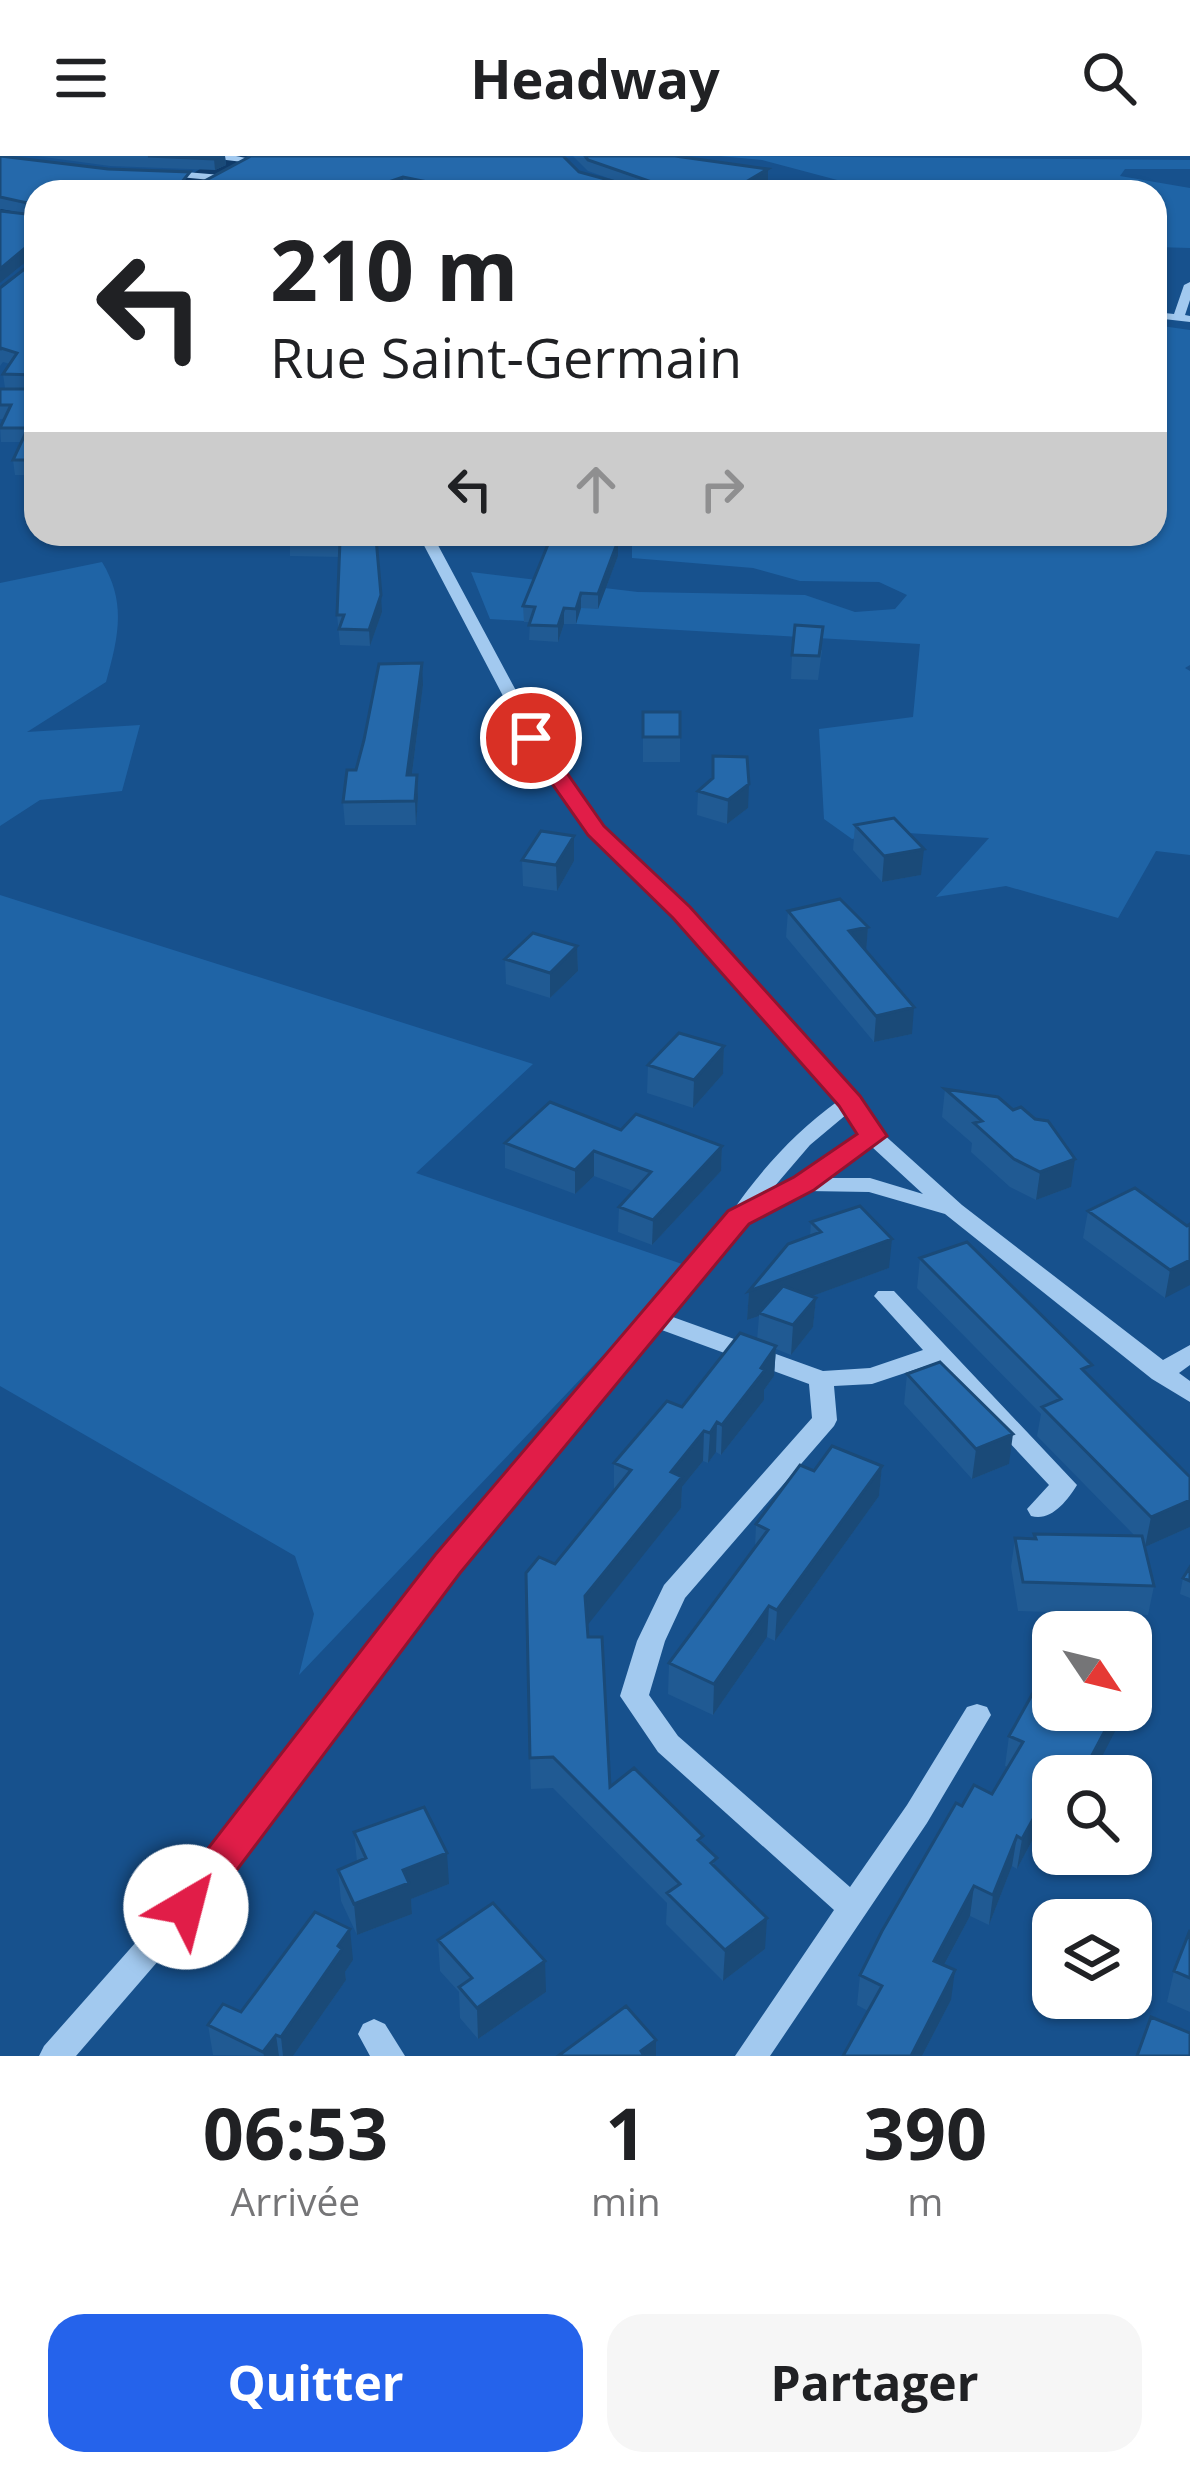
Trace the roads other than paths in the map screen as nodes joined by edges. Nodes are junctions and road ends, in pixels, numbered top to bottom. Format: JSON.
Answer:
{"nodes":[{"id":1,"x":198,"y":156,"type":"edge"},
{"id":2,"x":245,"y":158,"type":"edge"},
{"id":3,"x":150,"y":173,"type":"edge"},
{"id":4,"x":211,"y":177,"type":"junction"},
{"id":5,"x":207,"y":180,"type":"edge"},
{"id":6,"x":1190,"y":285,"type":"edge"},
{"id":7,"x":1184,"y":319,"type":"edge"},
{"id":8,"x":431,"y":546,"type":"edge"},
{"id":9,"x":850,"y":1102,"type":"junction"},
{"id":10,"x":873,"y":1136,"type":"junction"},
{"id":11,"x":804,"y":1184,"type":"junction"},
{"id":12,"x":953,"y":1210,"type":"junction"},
{"id":13,"x":739,"y":1218,"type":"junction"},
{"id":14,"x":886,"y":1296,"type":"dead end"},
{"id":15,"x":655,"y":1318,"type":"junction"},
{"id":16,"x":940,"y":1353,"type":"junction"},
{"id":17,"x":1190,"y":1353,"type":"edge"},
{"id":18,"x":1161,"y":1372,"type":"junction"},
{"id":19,"x":821,"y":1379,"type":"junction"},
{"id":20,"x":1190,"y":1394,"type":"edge"},
{"id":21,"x":1040,"y":1509,"type":"dead end"},
{"id":22,"x":977,"y":1715,"type":"dead end"},
{"id":23,"x":853,"y":1908,"type":"junction"},
{"id":24,"x":55,"y":2056,"type":"edge"},
{"id":25,"x":751,"y":2056,"type":"edge"}],
"edges":[{"from":1,"to":2,"type":"street"},
{"from":2,"to":4,"type":"street"},
{"from":3,"to":4,"type":"street"},
{"from":4,"to":5,"type":"street"},
{"from":6,"to":7,"type":"street"},
{"from":8,"to":9,"type":"street"},
{"from":9,"to":10,"type":"street"},
{"from":9,"to":13,"type":"street"},
{"from":10,"to":11,"type":"street"},
{"from":10,"to":12,"type":"street"},
{"from":11,"to":12,"type":"street"},
{"from":11,"to":13,"type":"street"},
{"from":12,"to":18,"type":"street"},
{"from":13,"to":15,"type":"street"},
{"from":14,"to":16,"type":"street"},
{"from":15,"to":19,"type":"street"},
{"from":15,"to":24,"type":"street"},
{"from":16,"to":19,"type":"street"},
{"from":16,"to":21,"type":"street"},
{"from":17,"to":18,"type":"street"},
{"from":18,"to":20,"type":"street"},
{"from":19,"to":23,"type":"street"},
{"from":22,"to":23,"type":"street"},
{"from":23,"to":25,"type":"street"}]}
